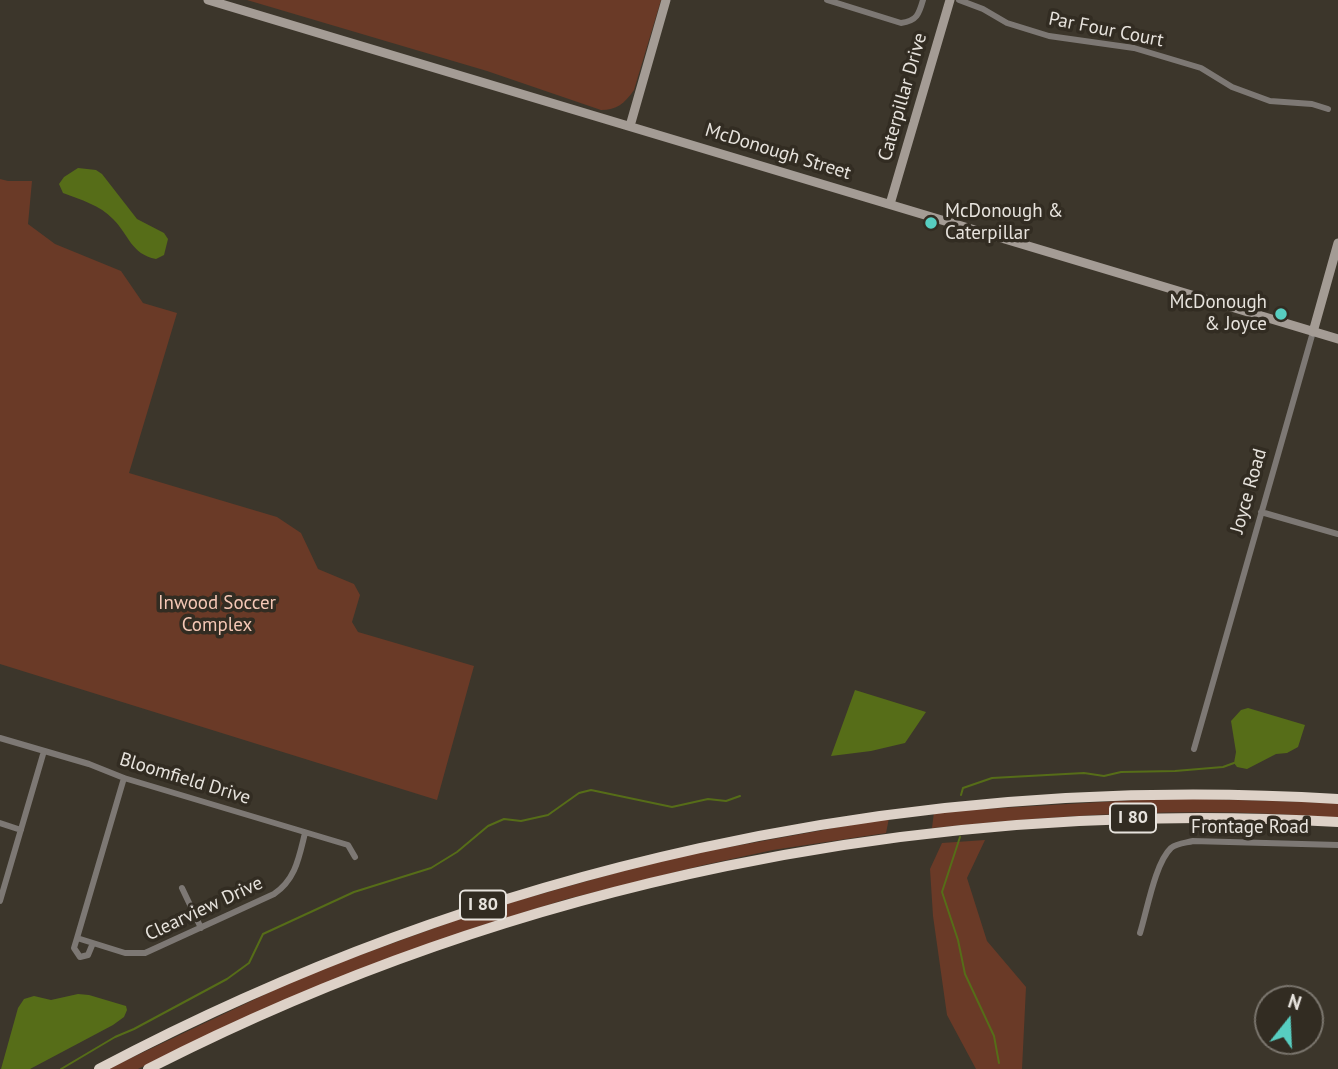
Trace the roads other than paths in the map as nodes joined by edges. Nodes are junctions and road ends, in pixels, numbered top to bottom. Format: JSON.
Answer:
{"nodes":[{"id":1,"x":208,"y":0,"type":"edge"},
{"id":2,"x":667,"y":0,"type":"edge"},
{"id":3,"x":827,"y":0,"type":"edge"},
{"id":4,"x":923,"y":0,"type":"edge"},
{"id":5,"x":950,"y":0,"type":"edge"},
{"id":6,"x":959,"y":0,"type":"edge"},
{"id":7,"x":1151,"y":53,"type":"junction"},
{"id":8,"x":1148,"y":64,"type":"dead end"},
{"id":9,"x":1328,"y":109,"type":"dead end"},
{"id":10,"x":630,"y":126,"type":"junction"},
{"id":11,"x":890,"y":204,"type":"junction"},
{"id":12,"x":1338,"y":243,"type":"edge"},
{"id":13,"x":1312,"y":332,"type":"junction"},
{"id":14,"x":1338,"y":339,"type":"edge"},
{"id":15,"x":1261,"y":512,"type":"junction"},
{"id":16,"x":1338,"y":534,"type":"edge"},
{"id":17,"x":0,"y":737,"type":"edge"},
{"id":18,"x":1194,"y":749,"type":"dead end"},
{"id":19,"x":44,"y":751,"type":"junction"},
{"id":20,"x":124,"y":778,"type":"junction"},
{"id":21,"x":1338,"y":799,"type":"edge"},
{"id":22,"x":1338,"y":822,"type":"edge"},
{"id":23,"x":0,"y":823,"type":"edge"},
{"id":24,"x":21,"y":830,"type":"junction"},
{"id":25,"x":305,"y":833,"type":"junction"},
{"id":26,"x":1338,"y":845,"type":"edge"},
{"id":27,"x":355,"y":857,"type":"dead end"},
{"id":28,"x":182,"y":888,"type":"dead end"},
{"id":29,"x":0,"y":901,"type":"edge"},
{"id":30,"x":201,"y":928,"type":"junction"},
{"id":31,"x":1140,"y":933,"type":"dead end"},
{"id":32,"x":77,"y":939,"type":"junction"},
{"id":33,"x":93,"y":943,"type":"junction"},
{"id":34,"x":99,"y":1069,"type":"edge"},
{"id":35,"x":148,"y":1069,"type":"edge"}],
"edges":[{"from":1,"to":10,"type":"street","name":"McDonough Street"},
{"from":2,"to":10,"type":"street"},
{"from":3,"to":4,"type":"street"},
{"from":5,"to":11,"type":"street","name":"Caterpillar Drive"},
{"from":6,"to":7,"type":"street","name":"Par Four Court"},
{"from":7,"to":8,"type":"street"},
{"from":7,"to":9,"type":"street","name":"Par Four Court"},
{"from":10,"to":11,"type":"street","name":"McDonough Street"},
{"from":11,"to":13,"type":"street","name":"McDonough Street"},
{"from":12,"to":13,"type":"street","name":"Joyce Road"},
{"from":13,"to":14,"type":"street","name":"McDonough Street"},
{"from":13,"to":15,"type":"street","name":"Joyce Road"},
{"from":15,"to":16,"type":"street"},
{"from":15,"to":18,"type":"street","name":"Joyce Road"},
{"from":17,"to":19,"type":"street","name":"Bloomfield Drive"},
{"from":19,"to":20,"type":"street","name":"Bloomfield Drive"},
{"from":19,"to":24,"type":"street"},
{"from":20,"to":25,"type":"street","name":"Bloomfield Drive"},
{"from":20,"to":32,"type":"street"},
{"from":21,"to":34,"type":"highway","number":"I 80"},
{"from":22,"to":35,"type":"highway","number":"I 80"},
{"from":23,"to":24,"type":"street"},
{"from":24,"to":29,"type":"street"},
{"from":25,"to":27,"type":"street","name":"Bloomfield Drive"},
{"from":25,"to":30,"type":"street","name":"Clearview Drive"},
{"from":26,"to":31,"type":"street","name":"Frontage Road"},
{"from":28,"to":30,"type":"street"},
{"from":30,"to":33,"type":"street","name":"Clearview Drive"},
{"from":32,"to":33,"type":"street","name":"Clearview Drive"},
{"from":32,"to":33,"type":"street"}]}
